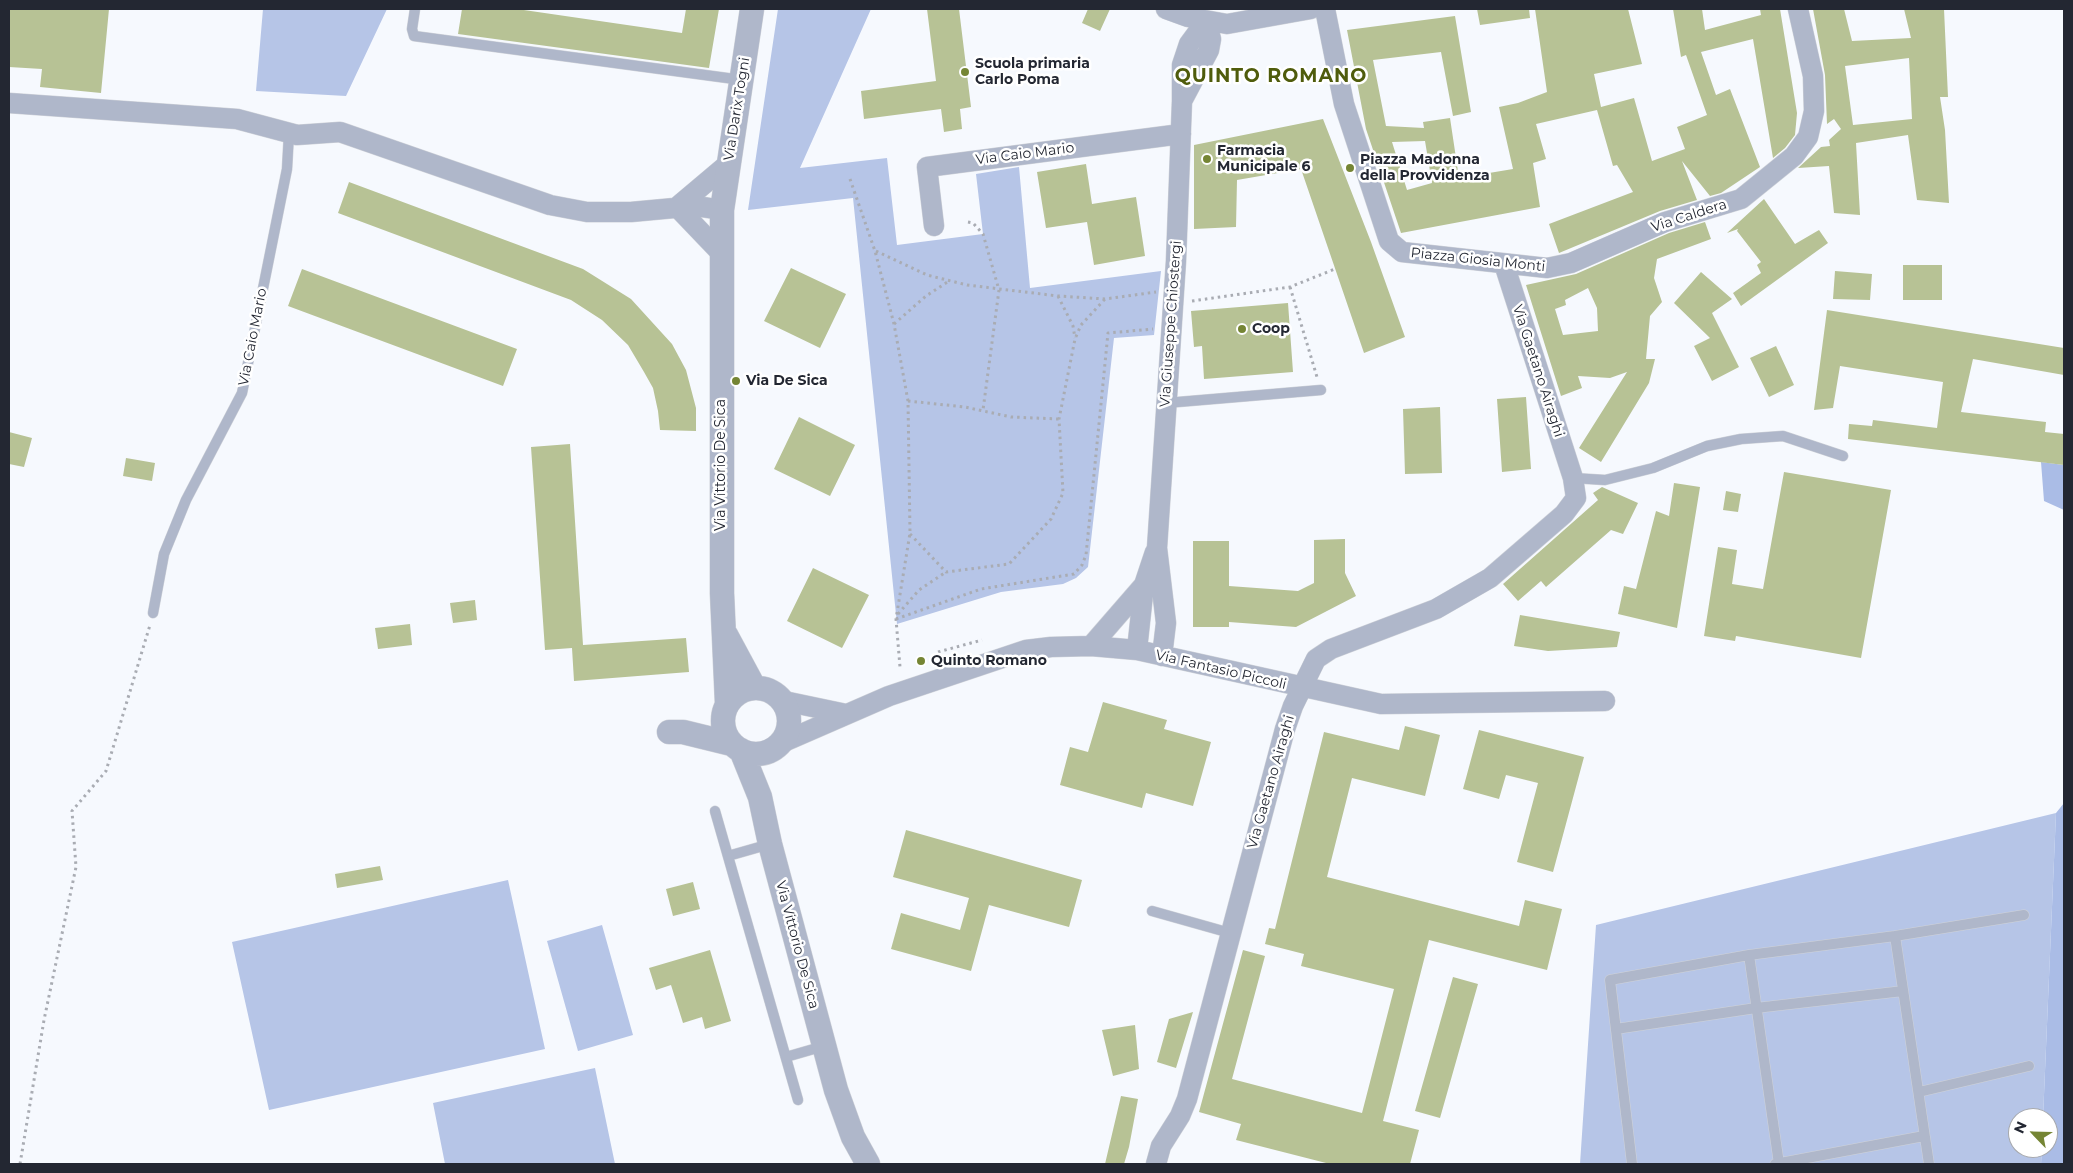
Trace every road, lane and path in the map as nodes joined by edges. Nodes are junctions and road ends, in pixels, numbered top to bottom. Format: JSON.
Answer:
{"nodes":[{"id":1,"x":415,"y":9,"type":"edge"},
{"id":2,"x":752,"y":9,"type":"edge"},
{"id":3,"x":1166,"y":9,"type":"edge"},
{"id":4,"x":1311,"y":9,"type":"edge"},
{"id":5,"x":1324,"y":9,"type":"edge"},
{"id":6,"x":1798,"y":9,"type":"edge"},
{"id":7,"x":1242,"y":15,"type":"edge"},
{"id":8,"x":1206,"y":21,"type":"junction"},
{"id":9,"x":742,"y":80,"type":"junction"},
{"id":10,"x":9,"y":104,"type":"edge"},
{"id":11,"x":289,"y":133,"type":"junction"},
{"id":12,"x":1181,"y":134,"type":"junction"},
{"id":13,"x":728,"y":164,"type":"junction"},
{"id":14,"x":850,"y":178,"type":"dead end"},
{"id":15,"x":677,"y":207,"type":"junction"},
{"id":16,"x":722,"y":210,"type":"junction"},
{"id":17,"x":968,"y":222,"type":"dead end"},
{"id":18,"x":934,"y":226,"type":"dead end"},
{"id":19,"x":875,"y":250,"type":"junction"},
{"id":20,"x":721,"y":253,"type":"junction"},
{"id":21,"x":1571,"y":263,"type":"joint"},
{"id":22,"x":1504,"y":264,"type":"junction"},
{"id":23,"x":1335,"y":269,"type":"dead end"},
{"id":24,"x":950,"y":281,"type":"junction"},
{"id":25,"x":1290,"y":287,"type":"junction"},
{"id":26,"x":1000,"y":290,"type":"junction"},
{"id":27,"x":1160,"y":291,"type":"dead end"},
{"id":28,"x":1058,"y":296,"type":"junction"},
{"id":29,"x":1105,"y":299,"type":"junction"},
{"id":30,"x":1187,"y":302,"type":"dead end"},
{"id":31,"x":894,"y":324,"type":"junction"},
{"id":32,"x":1156,"y":329,"type":"dead end"},
{"id":33,"x":1075,"y":339,"type":"junction"},
{"id":34,"x":1321,"y":390,"type":"joint"},
{"id":35,"x":908,"y":401,"type":"junction"},
{"id":36,"x":1166,"y":403,"type":"junction"},
{"id":37,"x":983,"y":410,"type":"junction"},
{"id":38,"x":1058,"y":419,"type":"junction"},
{"id":39,"x":1843,"y":456,"type":"dead end"},
{"id":40,"x":1573,"y":478,"type":"junction"},
{"id":41,"x":910,"y":533,"type":"junction"},
{"id":42,"x":1157,"y":548,"type":"junction"},
{"id":43,"x":946,"y":572,"type":"junction"},
{"id":44,"x":1144,"y":585,"type":"junction"},
{"id":45,"x":153,"y":614,"type":"joint"},
{"id":46,"x":896,"y":617,"type":"junction"},
{"id":47,"x":722,"y":629,"type":"junction"},
{"id":48,"x":982,"y":640,"type":"dead end"},
{"id":49,"x":1091,"y":646,"type":"junction"},
{"id":50,"x":1137,"y":650,"type":"junction"},
{"id":51,"x":938,"y":652,"type":"dead end"},
{"id":52,"x":1162,"y":656,"type":"junction"},
{"id":53,"x":900,"y":667,"type":"dead end"},
{"id":54,"x":754,"y":687,"type":"junction"},
{"id":55,"x":1302,"y":688,"type":"junction"},
{"id":56,"x":784,"y":701,"type":"junction"},
{"id":57,"x":1605,"y":702,"type":"dead end"},
{"id":58,"x":725,"y":709,"type":"junction"},
{"id":59,"x":846,"y":714,"type":"junction"},
{"id":60,"x":736,"y":747,"type":"junction"},
{"id":61,"x":777,"y":747,"type":"junction"},
{"id":62,"x":760,"y":797,"type":"junction"},
{"id":63,"x":715,"y":811,"type":"dead end"},
{"id":64,"x":770,"y":844,"type":"junction"},
{"id":65,"x":728,"y":856,"type":"junction"},
{"id":66,"x":1152,"y":911,"type":"dead end"},
{"id":67,"x":2024,"y":914,"type":"dead end"},
{"id":68,"x":1230,"y":933,"type":"junction"},
{"id":69,"x":1895,"y":936,"type":"junction"},
{"id":70,"x":1749,"y":955,"type":"junction"},
{"id":71,"x":1903,"y":991,"type":"junction"},
{"id":72,"x":1756,"y":1008,"type":"junction"},
{"id":73,"x":1616,"y":1029,"type":"junction"},
{"id":74,"x":824,"y":1046,"type":"junction"},
{"id":75,"x":786,"y":1057,"type":"junction"},
{"id":76,"x":2029,"y":1066,"type":"dead end"},
{"id":77,"x":1919,"y":1092,"type":"junction"},
{"id":78,"x":798,"y":1100,"type":"dead end"},
{"id":79,"x":1924,"y":1136,"type":"junction"},
{"id":80,"x":20,"y":1164,"type":"edge"},
{"id":81,"x":868,"y":1164,"type":"edge"},
{"id":82,"x":1156,"y":1164,"type":"edge"},
{"id":83,"x":1632,"y":1164,"type":"edge"},
{"id":84,"x":1775,"y":1164,"type":"edge"},
{"id":85,"x":1779,"y":1164,"type":"edge"},
{"id":86,"x":1929,"y":1164,"type":"edge"}],
"edges":[{"from":1,"to":9,"type":"lane"},
{"from":2,"to":9,"type":"street","name":"Via Darix Togni"},
{"from":3,"to":8,"type":"street"},
{"from":4,"to":7,"type":"street"},
{"from":5,"to":22,"type":"street","name":"Piazza Giosia Monti"},
{"from":6,"to":21,"type":"street","name":"Via Caldera"},
{"from":7,"to":8,"type":"street"},
{"from":8,"to":12,"type":"street","name":"Via Giuseppe Chiostergi"},
{"from":9,"to":13,"type":"street","name":"Via Darix Togni"},
{"from":10,"to":11,"type":"street"},
{"from":11,"to":15,"type":"street"},
{"from":11,"to":45,"type":"lane","name":"Via Caio Mario"},
{"from":12,"to":18,"type":"street","name":"Via Caio Mario"},
{"from":12,"to":36,"type":"street","name":"Via Giuseppe Chiostergi"},
{"from":13,"to":15,"type":"street"},
{"from":13,"to":16,"type":"street","name":"Via Darix Togni"},
{"from":14,"to":19,"type":"path"},
{"from":15,"to":16,"type":"street"},
{"from":15,"to":20,"type":"street"},
{"from":16,"to":20,"type":"street","name":"Via Vittorio De Sica"},
{"from":17,"to":26,"type":"path"},
{"from":19,"to":24,"type":"path"},
{"from":19,"to":31,"type":"path"},
{"from":20,"to":47,"type":"street","name":"Via Vittorio De Sica"},
{"from":21,"to":22,"type":"street","name":"Piazza Giosia Monti"},
{"from":22,"to":40,"type":"street","name":"Via Gaetano Airaghi"},
{"from":23,"to":25,"type":"path"},
{"from":24,"to":26,"type":"path"},
{"from":24,"to":31,"type":"path"},
{"from":25,"to":30,"type":"path"},
{"from":25,"to":34,"type":"path"},
{"from":26,"to":28,"type":"path"},
{"from":26,"to":37,"type":"path"},
{"from":27,"to":29,"type":"path"},
{"from":28,"to":29,"type":"path"},
{"from":28,"to":33,"type":"path"},
{"from":29,"to":33,"type":"path"},
{"from":31,"to":35,"type":"path"},
{"from":32,"to":46,"type":"path"},
{"from":33,"to":38,"type":"path"},
{"from":34,"to":36,"type":"lane"},
{"from":35,"to":37,"type":"path"},
{"from":35,"to":41,"type":"path"},
{"from":36,"to":42,"type":"street","name":"Via Giuseppe Chiostergi"},
{"from":37,"to":38,"type":"path"},
{"from":38,"to":43,"type":"path"},
{"from":39,"to":40,"type":"lane"},
{"from":40,"to":55,"type":"street","name":"Via Gaetano Airaghi"},
{"from":41,"to":43,"type":"path"},
{"from":41,"to":46,"type":"path"},
{"from":42,"to":44,"type":"street","name":"Via Giuseppe Chiostergi"},
{"from":42,"to":52,"type":"street","name":"Via Giuseppe Chiostergi"},
{"from":43,"to":46,"type":"path"},
{"from":44,"to":49,"type":"street","name":"Via Giuseppe Chiostergi"},
{"from":44,"to":50,"type":"street","name":"Via Giuseppe Chiostergi"},
{"from":45,"to":80,"type":"path"},
{"from":46,"to":53,"type":"path"},
{"from":47,"to":54,"type":"street","name":"Via Vittorio De Sica"},
{"from":47,"to":58,"type":"street","name":"Via Vittorio De Sica"},
{"from":48,"to":51,"type":"path"},
{"from":49,"to":50,"type":"street","name":"Via Fantasio Piccoli"},
{"from":49,"to":59,"type":"street","name":"Via Fantasio Piccoli"},
{"from":50,"to":52,"type":"street","name":"Via Fantasio Piccoli"},
{"from":52,"to":55,"type":"street","name":"Via Fantasio Piccoli"},
{"from":54,"to":56,"type":"street"},
{"from":54,"to":58,"type":"street"},
{"from":55,"to":57,"type":"street","name":"Via Fantasio Piccoli"},
{"from":55,"to":68,"type":"street","name":"Via Gaetano Airaghi"},
{"from":56,"to":59,"type":"street"},
{"from":56,"to":61,"type":"street","name":"Via Vittorio De Sica"},
{"from":58,"to":60,"type":"street","name":"Via Vittorio De Sica"},
{"from":58,"to":60,"type":"street"},
{"from":59,"to":61,"type":"street","name":"Via Fantasio Piccoli"},
{"from":60,"to":61,"type":"street"},
{"from":60,"to":62,"type":"street","name":"Via Vittorio De Sica"},
{"from":61,"to":62,"type":"street","name":"Via Vittorio De Sica"},
{"from":62,"to":64,"type":"street","name":"Via Vittorio De Sica"},
{"from":63,"to":65,"type":"lane"},
{"from":64,"to":65,"type":"lane"},
{"from":64,"to":74,"type":"street","name":"Via Vittorio De Sica"},
{"from":65,"to":75,"type":"lane"},
{"from":66,"to":68,"type":"lane"},
{"from":67,"to":69,"type":"lane"},
{"from":68,"to":82,"type":"street","name":"Via Gaetano Airaghi"},
{"from":69,"to":70,"type":"lane"},
{"from":69,"to":71,"type":"lane"},
{"from":70,"to":72,"type":"lane"},
{"from":70,"to":73,"type":"lane"},
{"from":71,"to":72,"type":"lane"},
{"from":71,"to":77,"type":"lane"},
{"from":72,"to":73,"type":"lane"},
{"from":72,"to":85,"type":"lane"},
{"from":73,"to":83,"type":"lane"},
{"from":74,"to":75,"type":"lane"},
{"from":74,"to":81,"type":"street","name":"Via Vittorio De Sica"},
{"from":75,"to":78,"type":"lane"},
{"from":76,"to":77,"type":"lane"},
{"from":77,"to":79,"type":"lane"},
{"from":79,"to":85,"type":"lane"},
{"from":79,"to":86,"type":"lane"},
{"from":84,"to":85,"type":"lane"}]}
